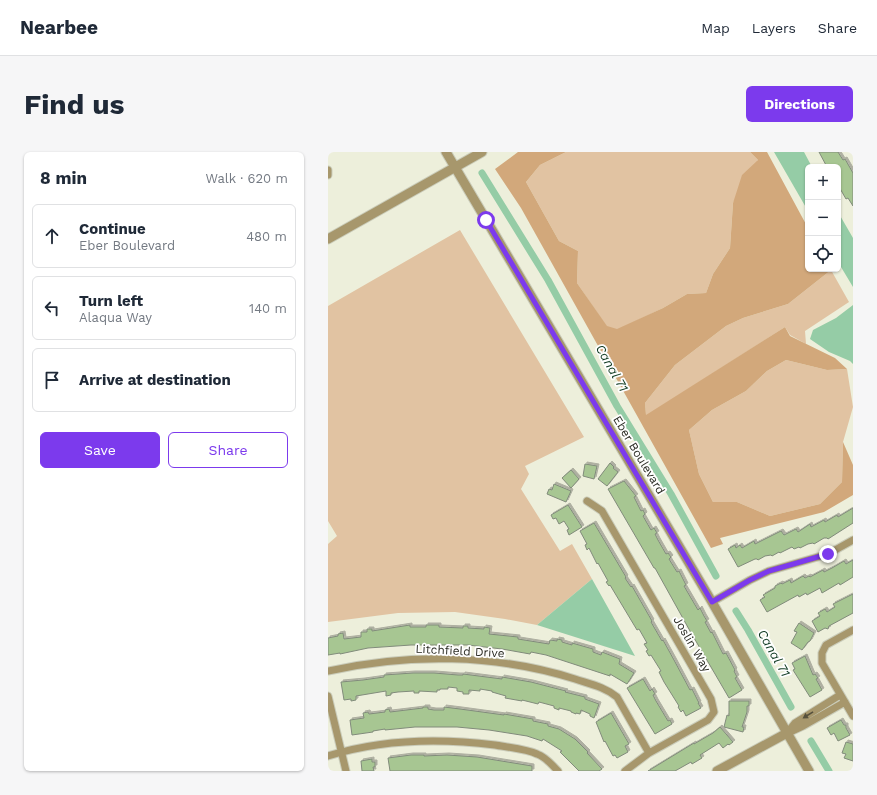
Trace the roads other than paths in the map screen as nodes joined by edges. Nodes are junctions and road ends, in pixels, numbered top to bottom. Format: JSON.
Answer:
{"nodes":[{"id":1,"x":446,"y":152,"type":"edge"},
{"id":2,"x":482,"y":152,"type":"edge"},
{"id":3,"x":454,"y":167,"type":"junction"},
{"id":4,"x":328,"y":170,"type":"edge"},
{"id":5,"x":328,"y":174,"type":"edge"},
{"id":6,"x":328,"y":239,"type":"edge"},
{"id":7,"x":587,"y":501,"type":"dead end"},
{"id":8,"x":853,"y":540,"type":"edge"},
{"id":9,"x":712,"y":602,"type":"junction"},
{"id":10,"x":853,"y":630,"type":"edge"},
{"id":11,"x":328,"y":671,"type":"edge"},
{"id":12,"x":840,"y":695,"type":"junction"},
{"id":13,"x":328,"y":696,"type":"edge"},
{"id":14,"x":845,"y":702,"type":"junction"},
{"id":15,"x":853,"y":716,"type":"edge"},
{"id":16,"x":787,"y":733,"type":"junction"},
{"id":17,"x":342,"y":751,"type":"junction"},
{"id":18,"x":649,"y":753,"type":"junction"},
{"id":19,"x":328,"y":756,"type":"edge"},
{"id":20,"x":346,"y":771,"type":"edge"},
{"id":21,"x":558,"y":771,"type":"edge"},
{"id":22,"x":625,"y":771,"type":"edge"},
{"id":23,"x":717,"y":771,"type":"edge"},
{"id":24,"x":809,"y":771,"type":"edge"}],
"edges":[{"from":1,"to":3,"type":"street","name":"Eber Boulevard"},
{"from":2,"to":3,"type":"street"},
{"from":3,"to":6,"type":"street"},
{"from":3,"to":9,"type":"street","name":"Eber Boulevard"},
{"from":4,"to":5,"type":"street"},
{"from":7,"to":18,"type":"street","name":"Joslin Way"},
{"from":8,"to":9,"type":"street"},
{"from":9,"to":16,"type":"street","name":"Eber Boulevard"},
{"from":10,"to":12,"type":"street"},
{"from":11,"to":18,"type":"street","name":"Litchfield Drive"},
{"from":12,"to":14,"type":"street"},
{"from":12,"to":16,"type":"street","one_way":true},
{"from":13,"to":17,"type":"street"},
{"from":14,"to":15,"type":"street"},
{"from":14,"to":16,"type":"street"},
{"from":16,"to":23,"type":"street"},
{"from":16,"to":24,"type":"street","name":"Eber Boulevard"},
{"from":17,"to":19,"type":"street"},
{"from":17,"to":20,"type":"street"},
{"from":17,"to":21,"type":"street"},
{"from":18,"to":22,"type":"street","name":"Joslin Way"}]}
